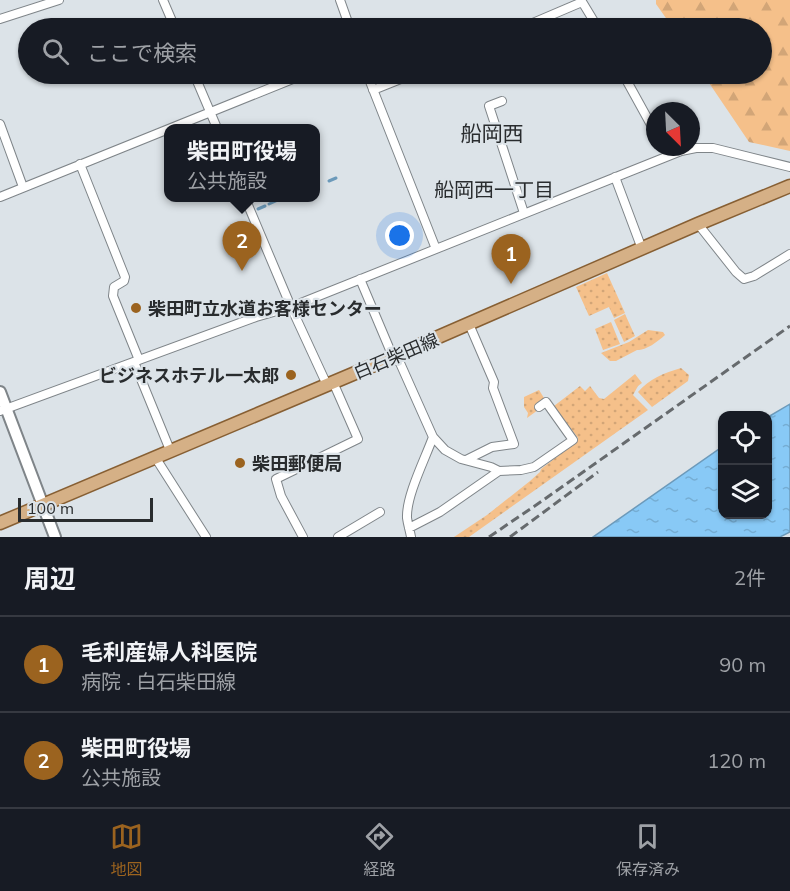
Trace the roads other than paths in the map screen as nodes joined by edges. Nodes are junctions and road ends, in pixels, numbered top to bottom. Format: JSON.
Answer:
{"nodes":[{"id":1,"x":59,"y":0,"type":"edge"},
{"id":2,"x":164,"y":0,"type":"edge"},
{"id":3,"x":340,"y":0,"type":"edge"},
{"id":4,"x":582,"y":1,"type":"edge"},
{"id":5,"x":171,"y":18,"type":"edge"},
{"id":6,"x":346,"y":18,"type":"edge"},
{"id":7,"x":544,"y":18,"type":"edge"},
{"id":8,"x":592,"y":18,"type":"edge"},
{"id":9,"x":0,"y":19,"type":"edge"},
{"id":10,"x":198,"y":84,"type":"edge"},
{"id":11,"x":279,"y":84,"type":"edge"},
{"id":12,"x":371,"y":84,"type":"edge"},
{"id":13,"x":388,"y":84,"type":"edge"},
{"id":14,"x":629,"y":84,"type":"edge"},
{"id":15,"x":373,"y":90,"type":"junction"},
{"id":16,"x":502,"y":101,"type":"dead end"},
{"id":17,"x":210,"y":111,"type":"junction"},
{"id":18,"x":646,"y":116,"type":"edge"},
{"id":19,"x":0,"y":123,"type":"edge"},
{"id":20,"x":178,"y":124,"type":"edge"},
{"id":21,"x":215,"y":124,"type":"edge"},
{"id":22,"x":164,"y":130,"type":"edge"},
{"id":23,"x":663,"y":158,"type":"joint"},
{"id":24,"x":80,"y":164,"type":"junction"},
{"id":25,"x":790,"y":167,"type":"edge"},
{"id":26,"x":615,"y":177,"type":"junction"},
{"id":27,"x":790,"y":186,"type":"edge"},
{"id":28,"x":23,"y":187,"type":"junction"},
{"id":29,"x":0,"y":197,"type":"edge"},
{"id":30,"x":247,"y":202,"type":"edge"},
{"id":31,"x":524,"y":213,"type":"junction"},
{"id":32,"x":698,"y":224,"type":"junction"},
{"id":33,"x":436,"y":249,"type":"junction"},
{"id":34,"x":642,"y":249,"type":"junction"},
{"id":35,"x":790,"y":254,"type":"edge"},
{"id":36,"x":360,"y":279,"type":"junction"},
{"id":37,"x":291,"y":307,"type":"junction"},
{"id":38,"x":469,"y":324,"type":"junction"},
{"id":39,"x":393,"y":357,"type":"junction"},
{"id":40,"x":136,"y":361,"type":"junction"},
{"id":41,"x":330,"y":384,"type":"junction"},
{"id":42,"x":0,"y":392,"type":"edge"},
{"id":43,"x":539,"y":406,"type":"dead end"},
{"id":44,"x":3,"y":410,"type":"edge"},
{"id":45,"x":433,"y":437,"type":"junction"},
{"id":46,"x":170,"y":450,"type":"junction"},
{"id":47,"x":155,"y":457,"type":"junction"},
{"id":48,"x":466,"y":460,"type":"junction"},
{"id":49,"x":500,"y":471,"type":"junction"},
{"id":50,"x":42,"y":504,"type":"junction"},
{"id":51,"x":380,"y":512,"type":"dead end"},
{"id":52,"x":0,"y":523,"type":"edge"},
{"id":53,"x":410,"y":533,"type":"edge"},
{"id":54,"x":55,"y":537,"type":"edge"},
{"id":55,"x":206,"y":537,"type":"edge"},
{"id":56,"x":303,"y":537,"type":"edge"},
{"id":57,"x":338,"y":537,"type":"edge"}],
"edges":[{"from":1,"to":9,"type":"street"},
{"from":2,"to":5,"type":"street"},
{"from":3,"to":6,"type":"street"},
{"from":4,"to":7,"type":"street"},
{"from":4,"to":8,"type":"street"},
{"from":10,"to":17,"type":"street"},
{"from":11,"to":17,"type":"street"},
{"from":12,"to":15,"type":"street"},
{"from":13,"to":15,"type":"street"},
{"from":14,"to":18,"type":"street"},
{"from":15,"to":33,"type":"street"},
{"from":16,"to":31,"type":"street"},
{"from":17,"to":20,"type":"street"},
{"from":17,"to":21,"type":"street"},
{"from":19,"to":28,"type":"street"},
{"from":22,"to":24,"type":"street"},
{"from":23,"to":25,"type":"street"},
{"from":23,"to":26,"type":"street"},
{"from":24,"to":28,"type":"street"},
{"from":24,"to":40,"type":"street"},
{"from":26,"to":31,"type":"street"},
{"from":26,"to":34,"type":"street"},
{"from":27,"to":32,"type":"main road","name":"白石柴田線"},
{"from":28,"to":29,"type":"street"},
{"from":30,"to":37,"type":"street"},
{"from":31,"to":33,"type":"street"},
{"from":32,"to":34,"type":"main road","name":"白石柴田線"},
{"from":32,"to":35,"type":"street"},
{"from":33,"to":36,"type":"street"},
{"from":34,"to":38,"type":"main road","name":"白石柴田線"},
{"from":36,"to":37,"type":"street"},
{"from":36,"to":39,"type":"street"},
{"from":37,"to":40,"type":"street"},
{"from":37,"to":41,"type":"street"},
{"from":38,"to":39,"type":"main road","name":"白石柴田線"},
{"from":38,"to":48,"type":"street"},
{"from":39,"to":41,"type":"main road","name":"白石柴田線"},
{"from":39,"to":45,"type":"street"},
{"from":40,"to":44,"type":"street"},
{"from":40,"to":46,"type":"street"},
{"from":41,"to":46,"type":"main road","name":"白石柴田線"},
{"from":41,"to":56,"type":"street"},
{"from":42,"to":44,"type":"street"},
{"from":43,"to":49,"type":"street"},
{"from":44,"to":50,"type":"street"},
{"from":45,"to":48,"type":"street"},
{"from":45,"to":53,"type":"street"},
{"from":46,"to":47,"type":"main road","name":"白石柴田線"},
{"from":47,"to":50,"type":"main road","name":"白石柴田線"},
{"from":47,"to":55,"type":"street"},
{"from":48,"to":49,"type":"street"},
{"from":49,"to":53,"type":"street"},
{"from":50,"to":52,"type":"main road","name":"白石柴田線"},
{"from":50,"to":54,"type":"street"},
{"from":51,"to":57,"type":"street"}]}
